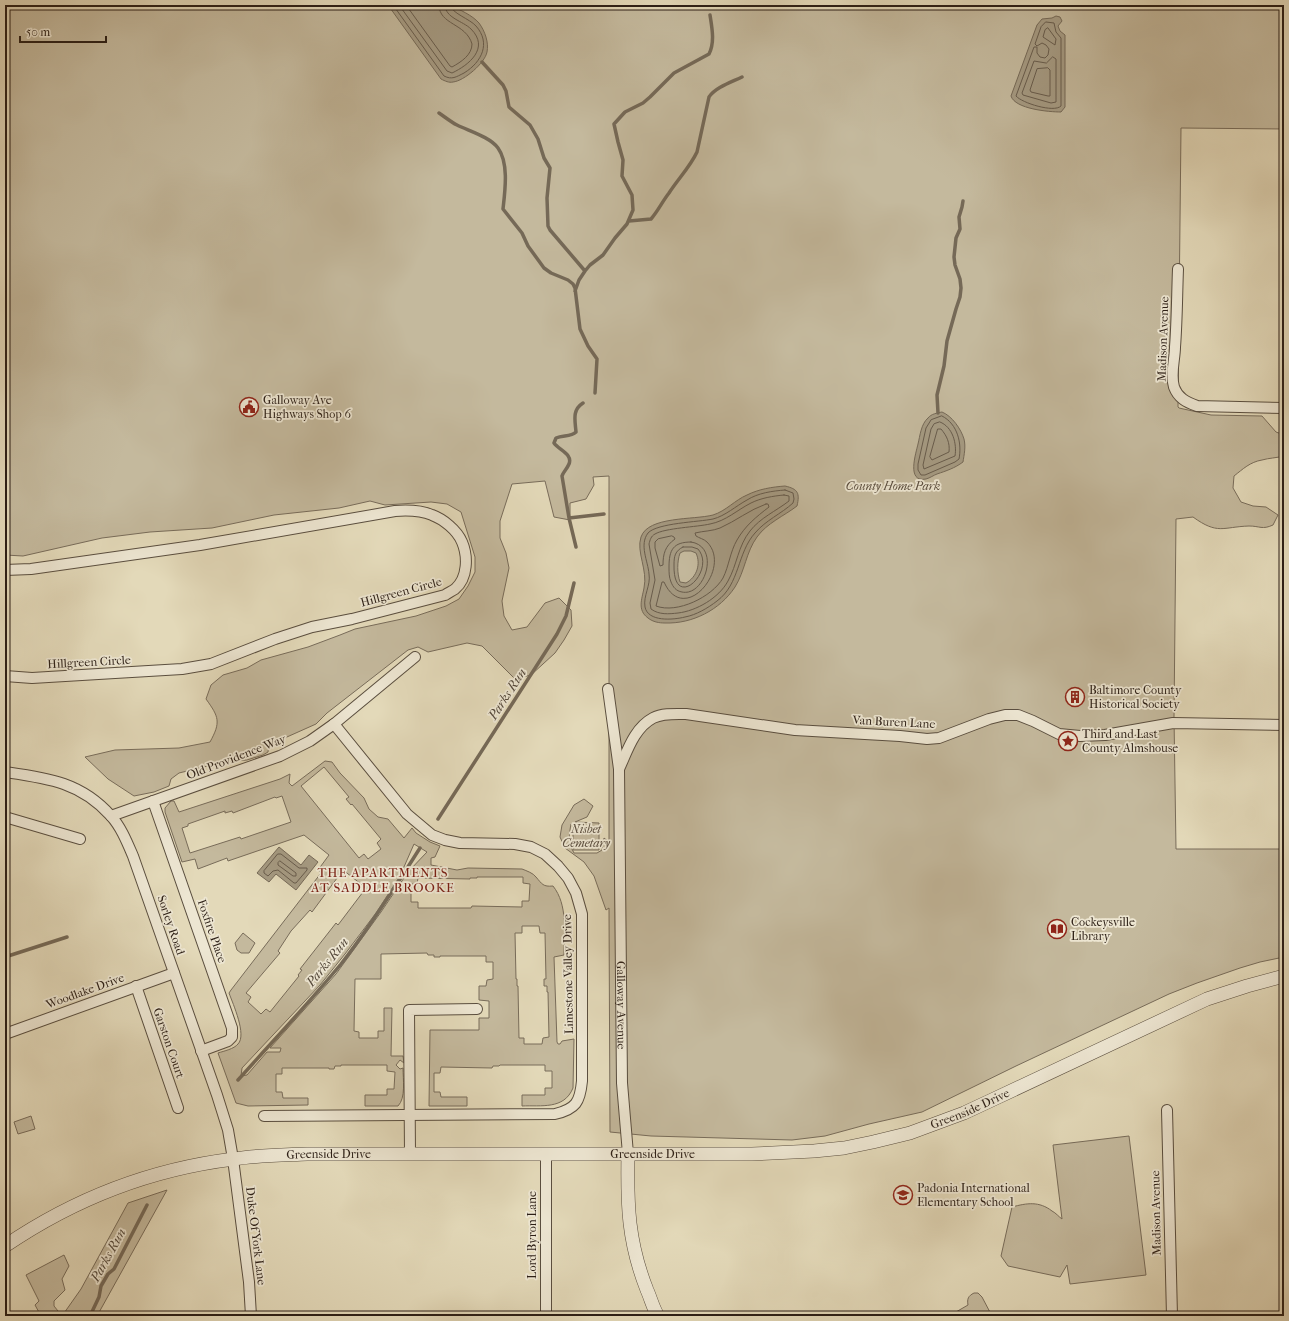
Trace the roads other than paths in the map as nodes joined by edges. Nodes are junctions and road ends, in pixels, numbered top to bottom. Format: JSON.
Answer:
{"nodes":[{"id":1,"x":1178,"y":269,"type":"dead end"},
{"id":2,"x":1284,"y":408,"type":"edge"},
{"id":3,"x":5,"y":570,"type":"edge"},
{"id":4,"x":415,"y":657,"type":"dead end"},
{"id":5,"x":5,"y":676,"type":"edge"},
{"id":6,"x":608,"y":689,"type":"dead end"},
{"id":7,"x":334,"y":724,"type":"junction"},
{"id":8,"x":1284,"y":725,"type":"edge"},
{"id":9,"x":618,"y":769,"type":"junction"},
{"id":10,"x":5,"y":772,"type":"edge"},
{"id":11,"x":153,"y":801,"type":"junction"},
{"id":12,"x":111,"y":816,"type":"junction"},
{"id":13,"x":5,"y":817,"type":"edge"},
{"id":14,"x":80,"y":839,"type":"dead end"},
{"id":15,"x":174,"y":973,"type":"junction"},
{"id":16,"x":1284,"y":976,"type":"edge"},
{"id":17,"x":136,"y":986,"type":"junction"},
{"id":18,"x":477,"y":1009,"type":"dead end"},
{"id":19,"x":5,"y":1034,"type":"edge"},
{"id":20,"x":201,"y":1051,"type":"junction"},
{"id":21,"x":178,"y":1108,"type":"dead end"},
{"id":22,"x":1167,"y":1110,"type":"dead end"},
{"id":23,"x":409,"y":1115,"type":"junction"},
{"id":24,"x":264,"y":1116,"type":"dead end"},
{"id":25,"x":410,"y":1154,"type":"junction"},
{"id":26,"x":546,"y":1154,"type":"junction"},
{"id":27,"x":628,"y":1154,"type":"junction"},
{"id":28,"x":233,"y":1159,"type":"junction"},
{"id":29,"x":5,"y":1246,"type":"edge"},
{"id":30,"x":655,"y":1315,"type":"edge"},
{"id":31,"x":251,"y":1316,"type":"edge"},
{"id":32,"x":546,"y":1316,"type":"edge"},
{"id":33,"x":1172,"y":1316,"type":"edge"}],
"edges":[{"from":1,"to":2,"type":"street","name":"Madison Avenue"},
{"from":3,"to":5,"type":"street","name":"Hillgreen Circle"},
{"from":4,"to":7,"type":"street","name":"Old Providence Way"},
{"from":6,"to":9,"type":"street","name":"Galloway Avenue"},
{"from":7,"to":11,"type":"street","name":"Old Providence Way"},
{"from":7,"to":23,"type":"street","name":"Limestone Valley Drive"},
{"from":8,"to":9,"type":"street","name":"Van Buren Lane"},
{"from":9,"to":27,"type":"street","name":"Galloway Avenue"},
{"from":10,"to":12,"type":"street","name":"Sorley Road"},
{"from":11,"to":12,"type":"street","name":"Old Providence Way"},
{"from":11,"to":20,"type":"street","name":"Foxfire Place"},
{"from":12,"to":15,"type":"street","name":"Sorley Road"},
{"from":13,"to":14,"type":"street"},
{"from":15,"to":17,"type":"street","name":"Woodlake Drive"},
{"from":15,"to":20,"type":"street","name":"Sorley Road"},
{"from":16,"to":27,"type":"street","name":"Greenside Drive"},
{"from":17,"to":19,"type":"street","name":"Woodlake Drive"},
{"from":17,"to":21,"type":"street","name":"Garston Court"},
{"from":18,"to":23,"type":"street"},
{"from":20,"to":28,"type":"street","name":"Sorley Road"},
{"from":22,"to":33,"type":"street","name":"Madison Avenue"},
{"from":23,"to":24,"type":"street","name":"Limestone Valley Drive"},
{"from":23,"to":25,"type":"street"},
{"from":25,"to":26,"type":"street","name":"Greenside Drive"},
{"from":25,"to":28,"type":"street","name":"Greenside Drive"},
{"from":26,"to":27,"type":"street","name":"Greenside Drive"},
{"from":26,"to":32,"type":"street","name":"Lord Byron Lane"},
{"from":27,"to":30,"type":"street","name":"Galloway Avenue"},
{"from":28,"to":29,"type":"street","name":"Greenside Drive"},
{"from":28,"to":31,"type":"street","name":"Duke Of York Lane"}]}
